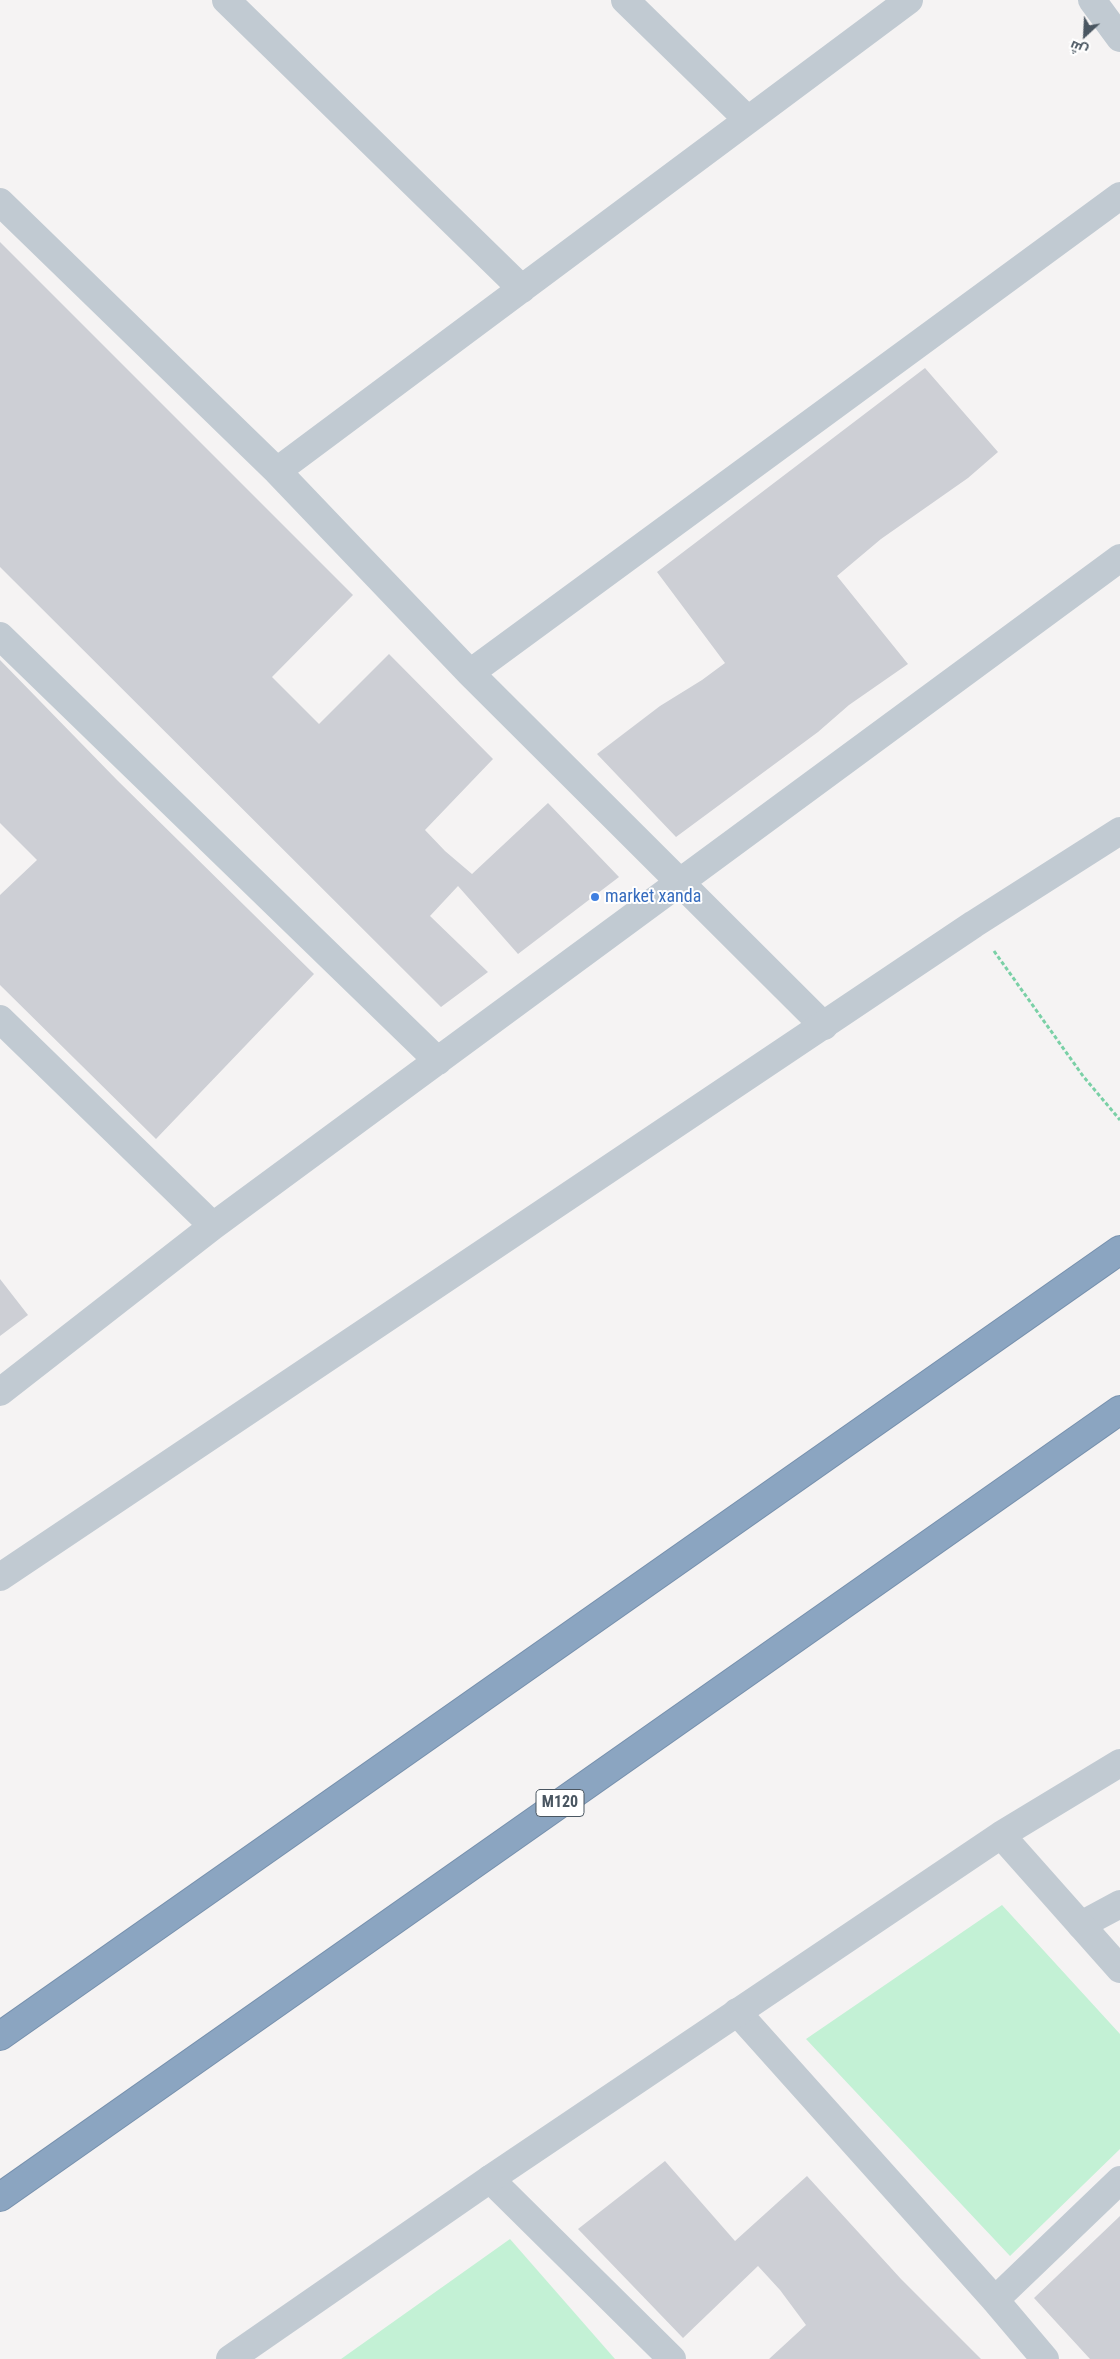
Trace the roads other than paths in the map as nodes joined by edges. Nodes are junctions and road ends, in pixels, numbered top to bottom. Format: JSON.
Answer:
{"nodes":[{"id":1,"x":226,"y":0,"type":"edge"},
{"id":2,"x":625,"y":0,"type":"edge"},
{"id":3,"x":909,"y":0,"type":"edge"},
{"id":4,"x":1092,"y":0,"type":"edge"},
{"id":5,"x":1120,"y":38,"type":"edge"},
{"id":6,"x":748,"y":120,"type":"junction"},
{"id":7,"x":1120,"y":196,"type":"edge"},
{"id":8,"x":0,"y":202,"type":"edge"},
{"id":9,"x":522,"y":289,"type":"junction"},
{"id":10,"x":277,"y":471,"type":"junction"},
{"id":11,"x":1120,"y":558,"type":"edge"},
{"id":12,"x":0,"y":636,"type":"edge"},
{"id":13,"x":470,"y":673,"type":"junction"},
{"id":14,"x":1120,"y":831,"type":"edge"},
{"id":15,"x":680,"y":882,"type":"junction"},
{"id":16,"x":824,"y":1026,"type":"junction"},
{"id":17,"x":6,"y":1035,"type":"edge"},
{"id":18,"x":438,"y":1061,"type":"junction"},
{"id":19,"x":213,"y":1226,"type":"junction"},
{"id":20,"x":1120,"y":1250,"type":"edge"},
{"id":21,"x":0,"y":1392,"type":"edge"},
{"id":22,"x":1120,"y":1410,"type":"edge"},
{"id":23,"x":0,"y":1577,"type":"edge"},
{"id":24,"x":1120,"y":1763,"type":"edge"},
{"id":25,"x":1001,"y":1835,"type":"junction"},
{"id":26,"x":1120,"y":1904,"type":"edge"},
{"id":27,"x":1081,"y":1924,"type":"junction"},
{"id":28,"x":1120,"y":1969,"type":"edge"},
{"id":29,"x":319,"y":1973,"type":"junction"},
{"id":30,"x":74,"y":1984,"type":"junction"},
{"id":31,"x":737,"y":2012,"type":"junction"},
{"id":32,"x":0,"y":2027,"type":"edge"},
{"id":33,"x":0,"y":2036,"type":"edge"},
{"id":34,"x":490,"y":2179,"type":"junction"},
{"id":35,"x":1120,"y":2180,"type":"edge"},
{"id":36,"x":0,"y":2197,"type":"edge"},
{"id":37,"x":0,"y":2215,"type":"edge"},
{"id":38,"x":996,"y":2300,"type":"junction"},
{"id":39,"x":230,"y":2359,"type":"edge"},
{"id":40,"x":672,"y":2359,"type":"edge"},
{"id":41,"x":1045,"y":2359,"type":"edge"}],
"edges":[{"from":1,"to":9,"type":"street"},
{"from":2,"to":6,"type":"street"},
{"from":3,"to":6,"type":"street"},
{"from":4,"to":5,"type":"street"},
{"from":6,"to":9,"type":"street"},
{"from":7,"to":13,"type":"street"},
{"from":8,"to":10,"type":"street"},
{"from":9,"to":10,"type":"street"},
{"from":10,"to":13,"type":"street"},
{"from":11,"to":15,"type":"street"},
{"from":12,"to":18,"type":"street"},
{"from":13,"to":15,"type":"street"},
{"from":14,"to":16,"type":"street"},
{"from":15,"to":16,"type":"street"},
{"from":15,"to":18,"type":"street"},
{"from":16,"to":23,"type":"street"},
{"from":17,"to":19,"type":"street"},
{"from":18,"to":19,"type":"street"},
{"from":19,"to":21,"type":"street"},
{"from":20,"to":30,"type":"highway"},
{"from":22,"to":29,"type":"highway","number":"M120"},
{"from":24,"to":25,"type":"street"},
{"from":25,"to":27,"type":"street"},
{"from":25,"to":31,"type":"street"},
{"from":26,"to":27,"type":"street"},
{"from":27,"to":28,"type":"street"},
{"from":29,"to":36,"type":"highway","number":"M120"},
{"from":29,"to":37,"type":"highway"},
{"from":30,"to":32,"type":"highway"},
{"from":30,"to":33,"type":"highway"},
{"from":31,"to":34,"type":"street"},
{"from":31,"to":38,"type":"street"},
{"from":34,"to":39,"type":"street"},
{"from":34,"to":40,"type":"street"},
{"from":35,"to":38,"type":"street"},
{"from":38,"to":41,"type":"street"}]}
